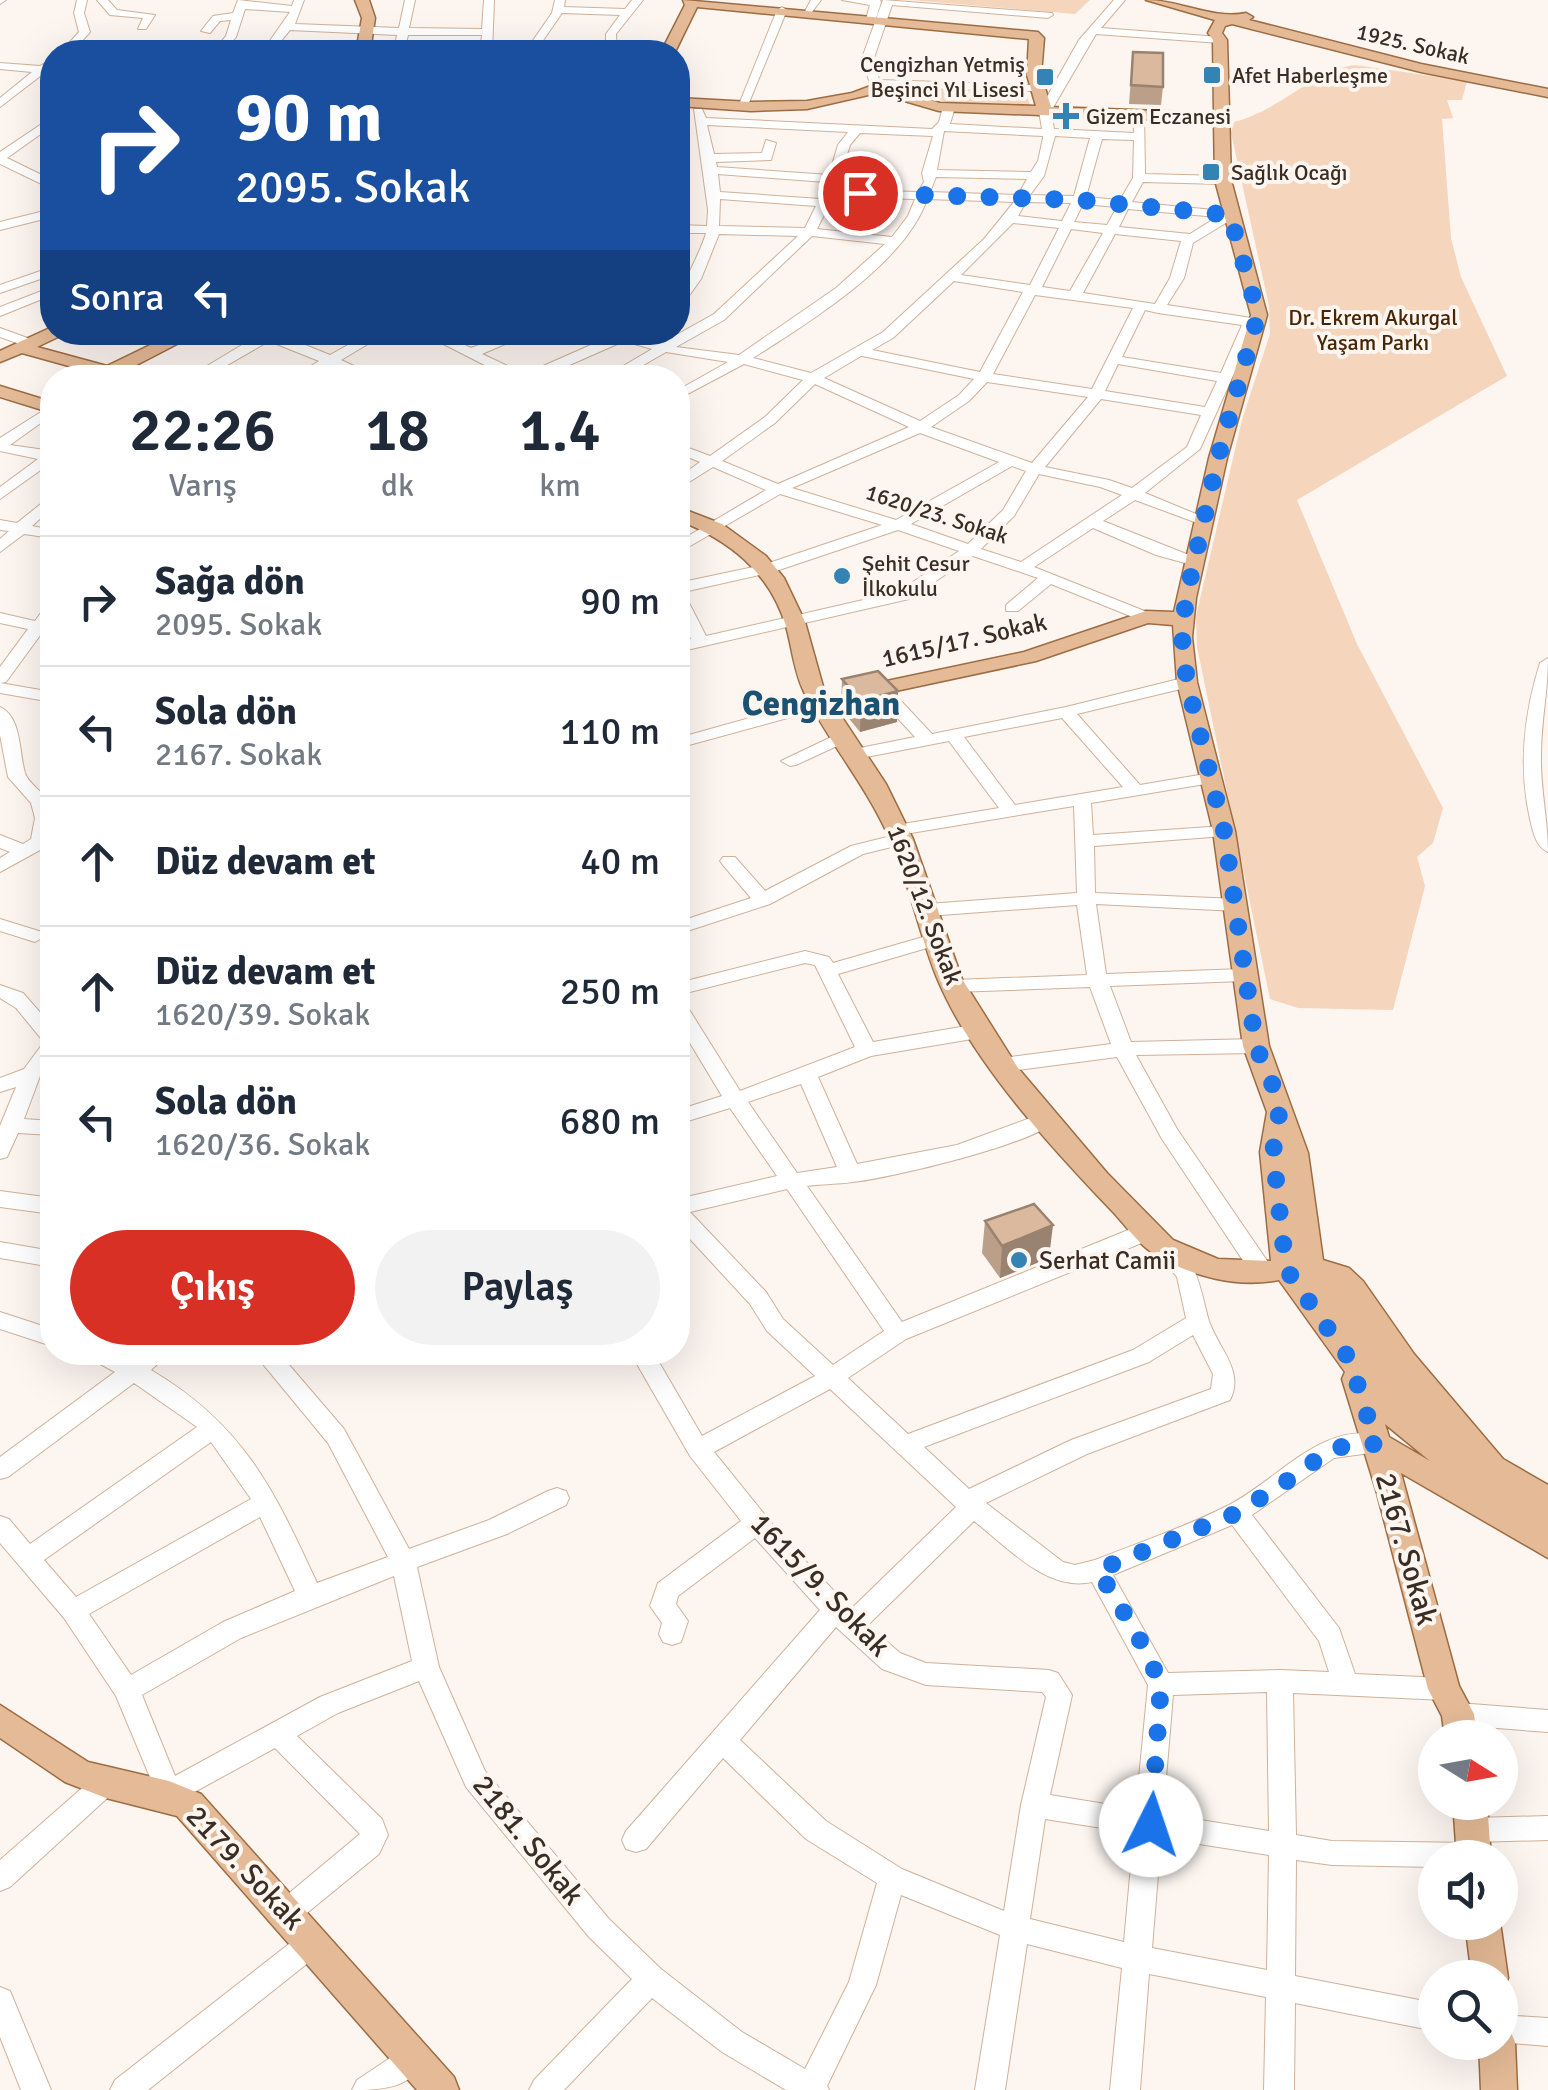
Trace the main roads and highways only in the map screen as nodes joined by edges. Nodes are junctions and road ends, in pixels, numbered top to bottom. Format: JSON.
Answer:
{"nodes":[{"id":1,"x":362,"y":0,"type":"edge"},
{"id":2,"x":740,"y":0,"type":"edge"},
{"id":3,"x":1153,"y":0,"type":"edge"},
{"id":4,"x":1178,"y":0,"type":"edge"},
{"id":5,"x":687,"y":1,"type":"edge"},
{"id":6,"x":722,"y":5,"type":"junction"},
{"id":7,"x":812,"y":6,"type":"edge"},
{"id":8,"x":1237,"y":19,"type":"junction"},
{"id":9,"x":366,"y":40,"type":"edge"},
{"id":10,"x":674,"y":40,"type":"edge"},
{"id":11,"x":1548,"y":90,"type":"edge"},
{"id":12,"x":690,"y":103,"type":"edge"},
{"id":13,"x":1044,"y":111,"type":"junction"},
{"id":14,"x":1219,"y":118,"type":"junction"},
{"id":15,"x":40,"y":338,"type":"edge"},
{"id":16,"x":24,"y":345,"type":"junction"},
{"id":17,"x":165,"y":345,"type":"edge"},
{"id":18,"x":0,"y":357,"type":"edge"},
{"id":19,"x":76,"y":365,"type":"edge"},
{"id":20,"x":123,"y":365,"type":"edge"},
{"id":21,"x":4,"y":395,"type":"edge"},
{"id":22,"x":40,"y":405,"type":"edge"},
{"id":23,"x":690,"y":518,"type":"edge"},
{"id":24,"x":1146,"y":618,"type":"joint"},
{"id":25,"x":1183,"y":620,"type":"junction"},
{"id":26,"x":822,"y":703,"type":"junction"},
{"id":27,"x":1287,"y":1270,"type":"junction"},
{"id":28,"x":1350,"y":1360,"type":"junction"},
{"id":29,"x":1376,"y":1444,"type":"junction"},
{"id":30,"x":1548,"y":1500,"type":"edge"},
{"id":31,"x":1548,"y":1524,"type":"edge"},
{"id":32,"x":1548,"y":1545,"type":"edge"},
{"id":33,"x":1454,"y":1713,"type":"edge"},
{"id":34,"x":0,"y":1718,"type":"edge"},
{"id":35,"x":1498,"y":2060,"type":"edge"},
{"id":36,"x":441,"y":2090,"type":"edge"},
{"id":37,"x":1499,"y":2090,"type":"edge"}],
"edges":[{"from":1,"to":9,"type":"main road"},
{"from":2,"to":6,"type":"main road"},
{"from":3,"to":8,"type":"main road","name":"1925. Sokak"},
{"from":4,"to":8,"type":"main road","name":"1925. Sokak"},
{"from":5,"to":6,"type":"main road"},
{"from":5,"to":10,"type":"main road"},
{"from":6,"to":7,"type":"main road"},
{"from":7,"to":13,"type":"main road"},
{"from":8,"to":11,"type":"main road","name":"1925. Sokak"},
{"from":8,"to":14,"type":"main road"},
{"from":12,"to":13,"type":"main road"},
{"from":13,"to":14,"type":"main road"},
{"from":14,"to":25,"type":"main road"},
{"from":15,"to":16,"type":"main road"},
{"from":16,"to":18,"type":"main road"},
{"from":16,"to":19,"type":"main road"},
{"from":17,"to":20,"type":"main road"},
{"from":21,"to":22,"type":"main road"},
{"from":23,"to":26,"type":"main road","name":"1620/12. Sokak"},
{"from":24,"to":25,"type":"main road","name":"1620/23. Sokak"},
{"from":24,"to":26,"type":"main road","name":"1615/17. Sokak"},
{"from":25,"to":27,"type":"main road"},
{"from":26,"to":27,"type":"main road","name":"1620/12. Sokak"},
{"from":27,"to":28,"type":"main road"},
{"from":27,"to":30,"type":"main road"},
{"from":28,"to":29,"type":"main road","name":"2167. Sokak"},
{"from":28,"to":31,"type":"main road"},
{"from":29,"to":32,"type":"main road"},
{"from":29,"to":33,"type":"main road","name":"2167. Sokak"},
{"from":34,"to":36,"type":"main road","name":"2179. Sokak"},
{"from":35,"to":37,"type":"main road"}]}
